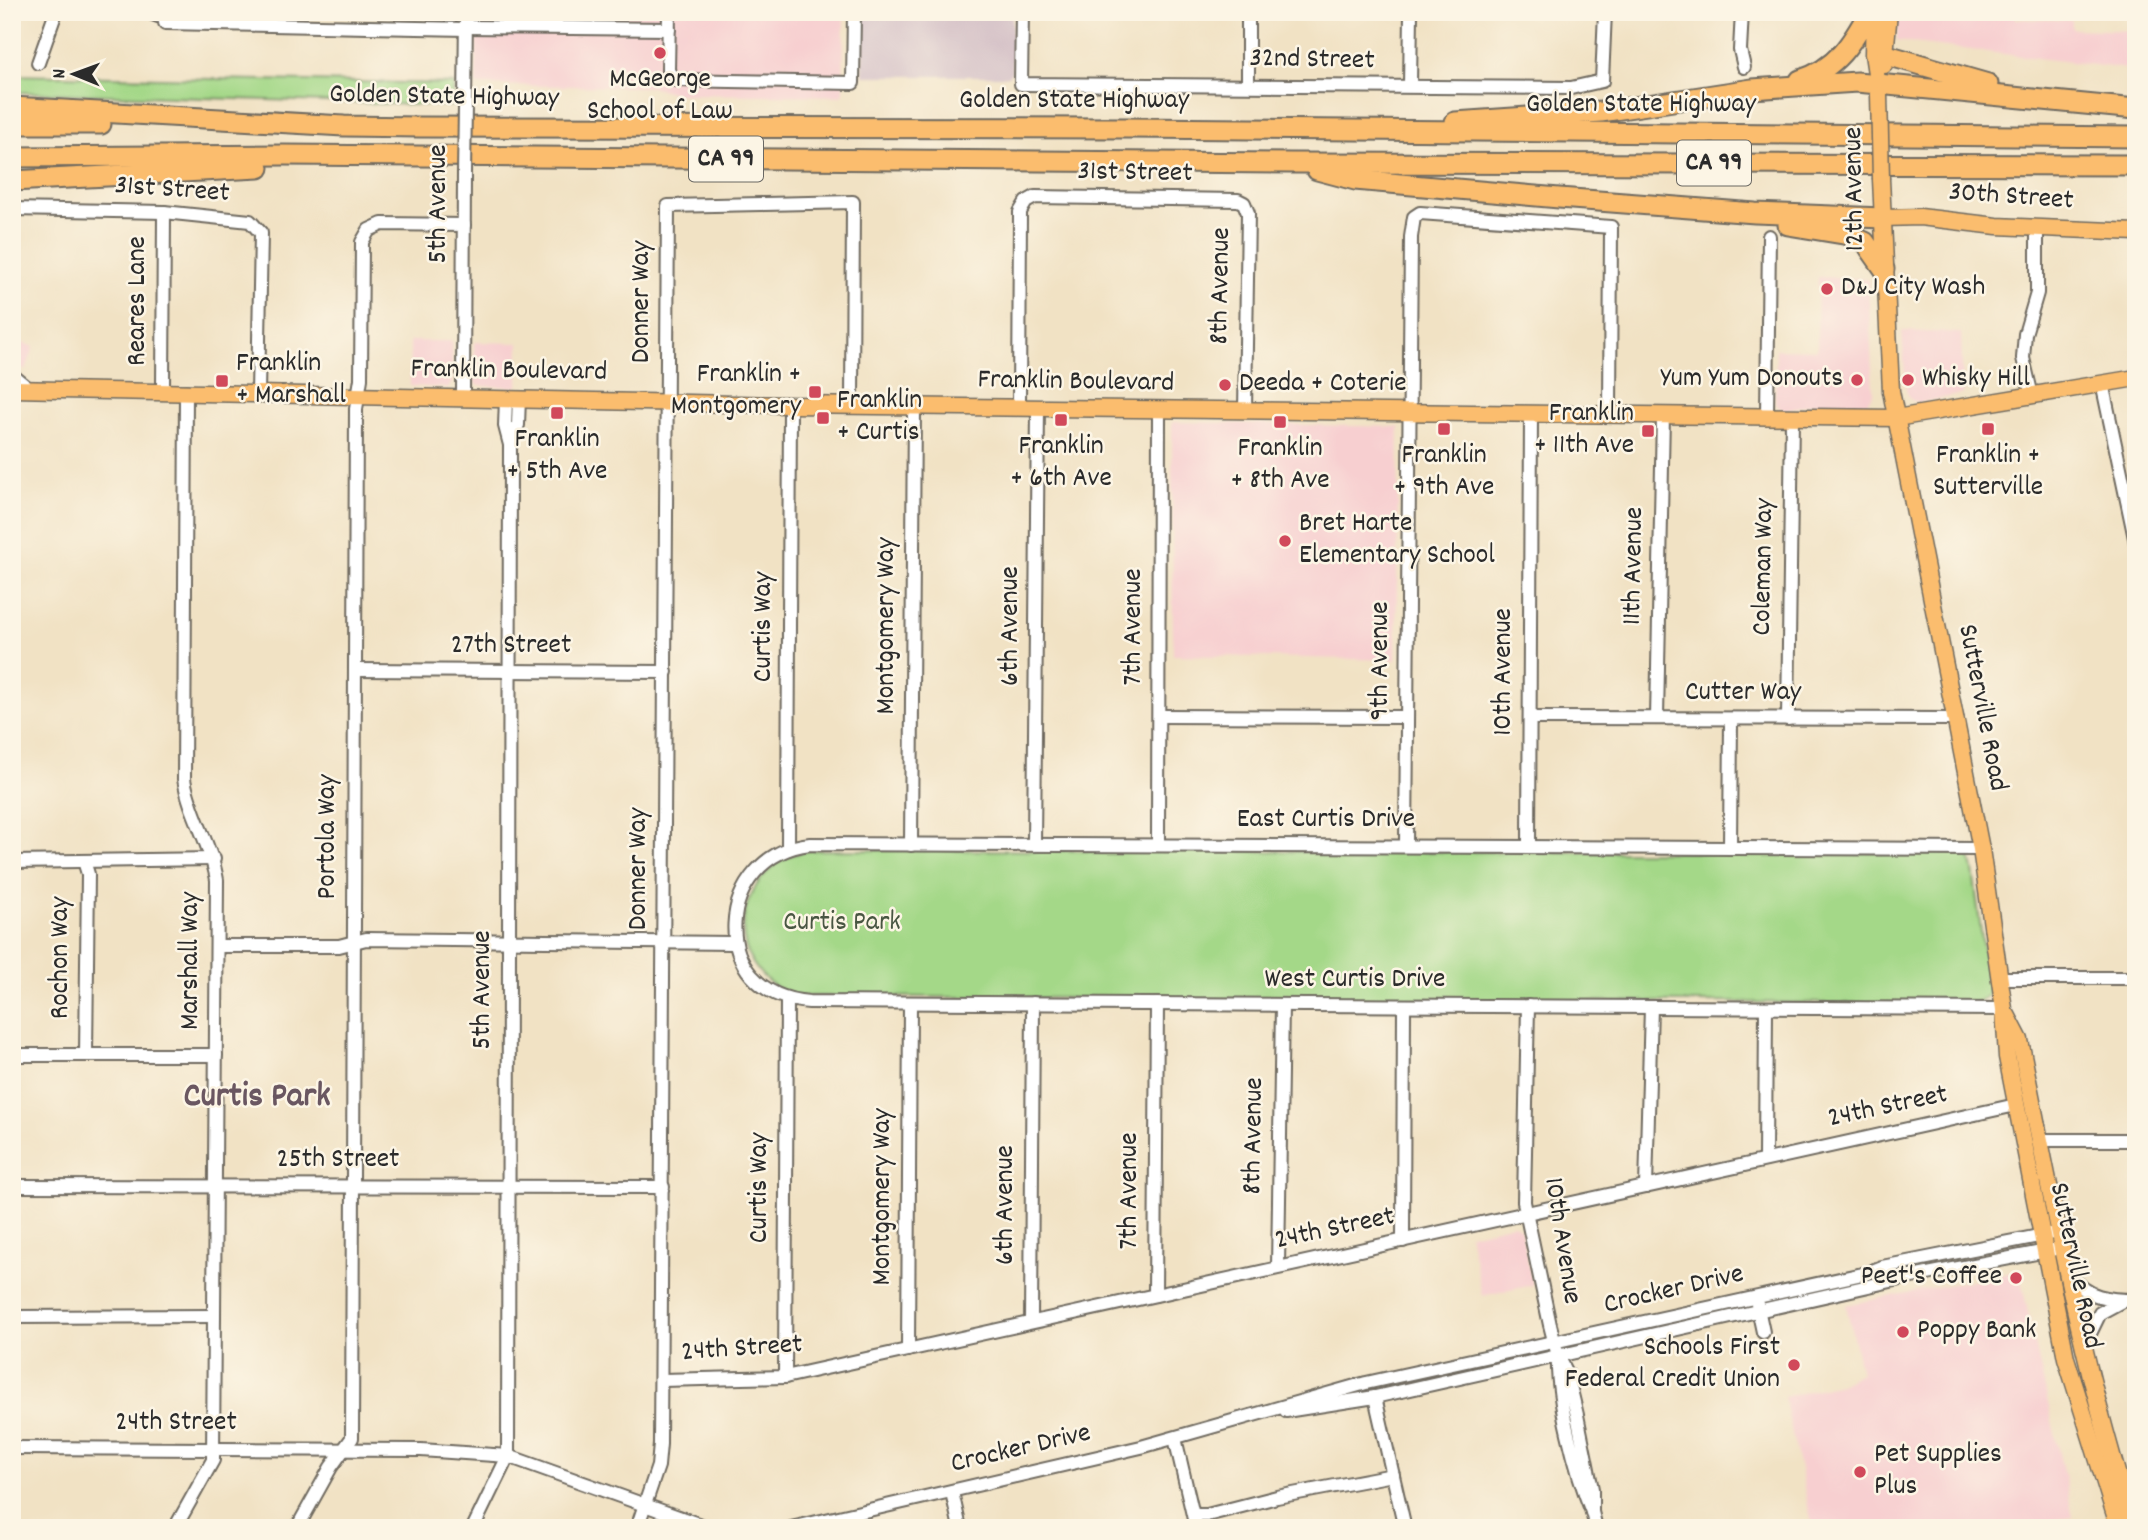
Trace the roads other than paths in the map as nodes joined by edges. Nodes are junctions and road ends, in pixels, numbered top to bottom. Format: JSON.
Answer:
{"nodes":[{"id":1,"x":56,"y":12,"type":"edge"},
{"id":2,"x":148,"y":12,"type":"edge"},
{"id":3,"x":162,"y":12,"type":"edge"},
{"id":4,"x":466,"y":12,"type":"edge"},
{"id":5,"x":669,"y":12,"type":"edge"},
{"id":6,"x":854,"y":12,"type":"edge"},
{"id":7,"x":1021,"y":12,"type":"edge"},
{"id":8,"x":1248,"y":12,"type":"edge"},
{"id":9,"x":1411,"y":12,"type":"edge"},
{"id":10,"x":1605,"y":12,"type":"edge"},
{"id":11,"x":1742,"y":12,"type":"edge"},
{"id":12,"x":1871,"y":12,"type":"edge"},
{"id":13,"x":1889,"y":12,"type":"edge"},
{"id":14,"x":261,"y":19,"type":"edge"},
{"id":15,"x":466,"y":28,"type":"junction"},
{"id":16,"x":669,"y":29,"type":"junction"},
{"id":17,"x":1887,"y":54,"type":"junction"},
{"id":18,"x":38,"y":63,"type":"dead end"},
{"id":19,"x":1744,"y":67,"type":"dead end"},
{"id":20,"x":1248,"y":84,"type":"junction"},
{"id":21,"x":1410,"y":86,"type":"junction"},
{"id":22,"x":1780,"y":86,"type":"junction"},
{"id":23,"x":1879,"y":90,"type":"junction"},
{"id":24,"x":2036,"y":98,"type":"junction"},
{"id":25,"x":12,"y":107,"type":"edge"},
{"id":26,"x":2136,"y":109,"type":"edge"},
{"id":27,"x":12,"y":124,"type":"edge"},
{"id":28,"x":344,"y":126,"type":"junction"},
{"id":29,"x":1334,"y":132,"type":"junction"},
{"id":30,"x":2136,"y":136,"type":"edge"},
{"id":31,"x":12,"y":157,"type":"edge"},
{"id":32,"x":421,"y":157,"type":"junction"},
{"id":33,"x":1292,"y":163,"type":"junction"},
{"id":34,"x":2136,"y":165,"type":"edge"},
{"id":35,"x":12,"y":181,"type":"edge"},
{"id":36,"x":1244,"y":204,"type":"joint"},
{"id":37,"x":12,"y":209,"type":"edge"},
{"id":38,"x":1882,"y":210,"type":"junction"},
{"id":39,"x":164,"y":212,"type":"junction"},
{"id":40,"x":1755,"y":213,"type":"junction"},
{"id":41,"x":464,"y":225,"type":"junction"},
{"id":42,"x":2037,"y":228,"type":"junction"},
{"id":43,"x":2136,"y":232,"type":"edge"},
{"id":44,"x":1769,"y":236,"type":"dead end"},
{"id":45,"x":1884,"y":269,"type":"junction"},
{"id":46,"x":12,"y":375,"type":"edge"},
{"id":47,"x":2136,"y":378,"type":"edge"},
{"id":48,"x":2102,"y":383,"type":"junction"},
{"id":49,"x":21,"y":389,"type":"edge"},
{"id":50,"x":163,"y":390,"type":"junction"},
{"id":51,"x":186,"y":391,"type":"junction"},
{"id":52,"x":258,"y":394,"type":"junction"},
{"id":53,"x":358,"y":396,"type":"junction"},
{"id":54,"x":2032,"y":396,"type":"junction"},
{"id":55,"x":463,"y":397,"type":"junction"},
{"id":56,"x":512,"y":398,"type":"junction"},
{"id":57,"x":667,"y":402,"type":"junction"},
{"id":58,"x":790,"y":405,"type":"junction"},
{"id":59,"x":852,"y":406,"type":"junction"},
{"id":60,"x":914,"y":407,"type":"junction"},
{"id":61,"x":1018,"y":408,"type":"junction"},
{"id":62,"x":1038,"y":408,"type":"junction"},
{"id":63,"x":1159,"y":410,"type":"junction"},
{"id":64,"x":1245,"y":411,"type":"junction"},
{"id":65,"x":1407,"y":413,"type":"junction"},
{"id":66,"x":1531,"y":413,"type":"junction"},
{"id":67,"x":1611,"y":414,"type":"junction"},
{"id":68,"x":1663,"y":415,"type":"junction"},
{"id":69,"x":1767,"y":416,"type":"junction"},
{"id":70,"x":1792,"y":416,"type":"junction"},
{"id":71,"x":1896,"y":418,"type":"junction"},
{"id":72,"x":2136,"y":543,"type":"edge"},
{"id":73,"x":355,"y":670,"type":"junction"},
{"id":74,"x":666,"y":672,"type":"junction"},
{"id":75,"x":509,"y":673,"type":"junction"},
{"id":76,"x":1159,"y":716,"type":"junction"},
{"id":77,"x":1407,"y":717,"type":"junction"},
{"id":78,"x":1530,"y":718,"type":"junction"},
{"id":79,"x":1657,"y":718,"type":"junction"},
{"id":80,"x":1731,"y":719,"type":"junction"},
{"id":81,"x":1788,"y":719,"type":"junction"},
{"id":82,"x":1957,"y":719,"type":"junction"},
{"id":83,"x":1034,"y":844,"type":"junction"},
{"id":84,"x":911,"y":845,"type":"junction"},
{"id":85,"x":1158,"y":845,"type":"junction"},
{"id":86,"x":1406,"y":846,"type":"junction"},
{"id":87,"x":1529,"y":847,"type":"junction"},
{"id":88,"x":1730,"y":848,"type":"junction"},
{"id":89,"x":788,"y":849,"type":"junction"},
{"id":90,"x":1981,"y":849,"type":"junction"},
{"id":91,"x":214,"y":859,"type":"junction"},
{"id":92,"x":84,"y":861,"type":"junction"},
{"id":93,"x":12,"y":862,"type":"edge"},
{"id":94,"x":353,"y":942,"type":"junction"},
{"id":95,"x":509,"y":942,"type":"junction"},
{"id":96,"x":664,"y":943,"type":"junction"},
{"id":97,"x":733,"y":943,"type":"junction"},
{"id":98,"x":217,"y":946,"type":"junction"},
{"id":99,"x":1999,"y":978,"type":"junction"},
{"id":100,"x":2136,"y":978,"type":"edge"},
{"id":101,"x":786,"y":999,"type":"junction"},
{"id":102,"x":910,"y":1003,"type":"junction"},
{"id":103,"x":1033,"y":1003,"type":"junction"},
{"id":104,"x":1157,"y":1004,"type":"junction"},
{"id":105,"x":1282,"y":1005,"type":"junction"},
{"id":106,"x":1404,"y":1006,"type":"junction"},
{"id":107,"x":1528,"y":1006,"type":"junction"},
{"id":108,"x":1651,"y":1007,"type":"junction"},
{"id":109,"x":1766,"y":1008,"type":"junction"},
{"id":110,"x":2004,"y":1009,"type":"junction"},
{"id":111,"x":12,"y":1055,"type":"edge"},
{"id":112,"x":86,"y":1055,"type":"junction"},
{"id":113,"x":216,"y":1055,"type":"junction"},
{"id":114,"x":2016,"y":1104,"type":"junction"},
{"id":115,"x":2040,"y":1140,"type":"junction"},
{"id":116,"x":2136,"y":1140,"type":"edge"},
{"id":117,"x":1765,"y":1160,"type":"junction"},
{"id":118,"x":2043,"y":1162,"type":"junction"},
{"id":119,"x":215,"y":1184,"type":"junction"},
{"id":120,"x":352,"y":1185,"type":"junction"},
{"id":121,"x":12,"y":1186,"type":"edge"},
{"id":122,"x":509,"y":1186,"type":"junction"},
{"id":123,"x":1646,"y":1187,"type":"junction"},
{"id":124,"x":663,"y":1188,"type":"junction"},
{"id":125,"x":1526,"y":1213,"type":"junction"},
{"id":126,"x":2061,"y":1239,"type":"junction"},
{"id":127,"x":1403,"y":1241,"type":"junction"},
{"id":128,"x":2042,"y":1244,"type":"junction"},
{"id":129,"x":1278,"y":1267,"type":"junction"},
{"id":130,"x":2067,"y":1269,"type":"junction"},
{"id":131,"x":1155,"y":1295,"type":"junction"},
{"id":132,"x":1755,"y":1297,"type":"junction"},
{"id":133,"x":2130,"y":1300,"type":"edge"},
{"id":134,"x":1758,"y":1311,"type":"junction"},
{"id":135,"x":214,"y":1315,"type":"junction"},
{"id":136,"x":12,"y":1317,"type":"edge"},
{"id":137,"x":1031,"y":1322,"type":"junction"},
{"id":138,"x":1763,"y":1332,"type":"dead end"},
{"id":139,"x":2083,"y":1348,"type":"junction"},
{"id":140,"x":1556,"y":1349,"type":"junction"},
{"id":141,"x":908,"y":1350,"type":"junction"},
{"id":142,"x":785,"y":1377,"type":"junction"},
{"id":143,"x":662,"y":1380,"type":"junction"},
{"id":144,"x":1375,"y":1397,"type":"junction"},
{"id":145,"x":1261,"y":1413,"type":"junction"},
{"id":146,"x":1175,"y":1438,"type":"junction"},
{"id":147,"x":12,"y":1448,"type":"edge"},
{"id":148,"x":213,"y":1448,"type":"junction"},
{"id":149,"x":342,"y":1450,"type":"junction"},
{"id":150,"x":508,"y":1456,"type":"junction"},
{"id":151,"x":1393,"y":1475,"type":"junction"},
{"id":152,"x":951,"y":1492,"type":"junction"},
{"id":153,"x":644,"y":1507,"type":"junction"},
{"id":154,"x":1195,"y":1521,"type":"edge"},
{"id":155,"x":706,"y":1527,"type":"edge"},
{"id":156,"x":175,"y":1528,"type":"edge"},
{"id":157,"x":297,"y":1528,"type":"edge"},
{"id":158,"x":473,"y":1528,"type":"edge"},
{"id":159,"x":637,"y":1528,"type":"edge"},
{"id":160,"x":791,"y":1528,"type":"edge"},
{"id":161,"x":960,"y":1528,"type":"edge"},
{"id":162,"x":1405,"y":1528,"type":"edge"},
{"id":163,"x":1596,"y":1528,"type":"edge"},
{"id":164,"x":2119,"y":1528,"type":"edge"},
{"id":165,"x":2135,"y":1528,"type":"edge"}],
"edges":[{"from":1,"to":18,"type":"street"},
{"from":2,"to":3,"type":"street"},
{"from":3,"to":14,"type":"street"},
{"from":4,"to":15,"type":"street","name":"5th Avenue"},
{"from":5,"to":16,"type":"street"},
{"from":6,"to":16,"type":"street"},
{"from":7,"to":20,"type":"street","name":"32nd Street"},
{"from":8,"to":20,"type":"street"},
{"from":9,"to":21,"type":"street"},
{"from":10,"to":21,"type":"street","name":"32nd Street"},
{"from":11,"to":19,"type":"street"},
{"from":12,"to":22,"type":"highway"},
{"from":12,"to":23,"type":"main road","name":"12th Avenue"},
{"from":13,"to":17,"type":"main road","name":"12th Avenue"},
{"from":14,"to":15,"type":"street"},
{"from":15,"to":16,"type":"street"},
{"from":15,"to":41,"type":"street","name":"5th Avenue","bridge":true},
{"from":17,"to":23,"type":"main road","name":"12th Avenue"},
{"from":17,"to":24,"type":"highway"},
{"from":20,"to":21,"type":"street","name":"32nd Street"},
{"from":22,"to":23,"type":"highway"},
{"from":22,"to":29,"type":"highway"},
{"from":23,"to":24,"type":"highway"},
{"from":23,"to":38,"type":"main road","name":"12th Avenue","bridge":true},
{"from":24,"to":26,"type":"highway"},
{"from":25,"to":28,"type":"highway","name":"Golden State Highway"},
{"from":27,"to":28,"type":"highway"},
{"from":28,"to":29,"type":"highway","name":"Golden State Highway","number":"CA 99"},
{"from":29,"to":30,"type":"highway","name":"Golden State Highway","number":"CA 99"},
{"from":31,"to":32,"type":"highway","name":"Golden State Highway","number":"CA 99"},
{"from":32,"to":33,"type":"highway","name":"Golden State Highway","number":"CA 99"},
{"from":32,"to":35,"type":"highway"},
{"from":33,"to":34,"type":"highway","name":"Golden State Highway","number":"CA 99"},
{"from":33,"to":40,"type":"highway"},
{"from":36,"to":61,"type":"street","name":"31st Street"},
{"from":36,"to":64,"type":"street","name":"8th Avenue"},
{"from":37,"to":39,"type":"street","name":"31st Street"},
{"from":38,"to":40,"type":"highway"},
{"from":38,"to":42,"type":"main road","name":"30th Street"},
{"from":38,"to":45,"type":"main road","name":"12th Avenue"},
{"from":39,"to":50,"type":"street","name":"Reares Lane"},
{"from":39,"to":52,"type":"street","name":"31st Street"},
{"from":40,"to":45,"type":"highway"},
{"from":41,"to":53,"type":"street","name":"Portola Way"},
{"from":41,"to":55,"type":"street","name":"5th Avenue"},
{"from":42,"to":43,"type":"main road","name":"30th Street"},
{"from":42,"to":54,"type":"street"},
{"from":44,"to":69,"type":"street"},
{"from":45,"to":71,"type":"main road","name":"12th Avenue"},
{"from":46,"to":49,"type":"street"},
{"from":47,"to":48,"type":"main road","name":"Franklin Boulevard"},
{"from":48,"to":54,"type":"main road","name":"Franklin Boulevard"},
{"from":48,"to":72,"type":"street"},
{"from":49,"to":50,"type":"main road","name":"Franklin Boulevard"},
{"from":50,"to":51,"type":"main road","name":"Franklin Boulevard"},
{"from":51,"to":52,"type":"main road","name":"Franklin Boulevard"},
{"from":51,"to":91,"type":"street","name":"Marshall Way"},
{"from":52,"to":53,"type":"main road","name":"Franklin Boulevard"},
{"from":53,"to":55,"type":"main road","name":"Franklin Boulevard"},
{"from":53,"to":73,"type":"street","name":"Portola Way"},
{"from":54,"to":71,"type":"main road","name":"Franklin Boulevard"},
{"from":55,"to":56,"type":"main road","name":"Franklin Boulevard"},
{"from":56,"to":57,"type":"main road","name":"Franklin Boulevard"},
{"from":56,"to":75,"type":"street","name":"5th Avenue"},
{"from":57,"to":58,"type":"main road","name":"Franklin Boulevard"},
{"from":57,"to":59,"type":"street","name":"Donner Way"},
{"from":57,"to":74,"type":"street","name":"Donner Way"},
{"from":58,"to":59,"type":"main road","name":"Franklin Boulevard"},
{"from":58,"to":89,"type":"street","name":"Curtis Way"},
{"from":59,"to":60,"type":"main road","name":"Franklin Boulevard"},
{"from":60,"to":61,"type":"main road","name":"Franklin Boulevard"},
{"from":60,"to":84,"type":"street","name":"Montgomery Way"},
{"from":61,"to":62,"type":"main road","name":"Franklin Boulevard"},
{"from":62,"to":63,"type":"main road","name":"Franklin Boulevard"},
{"from":62,"to":83,"type":"street","name":"6th Avenue"},
{"from":63,"to":64,"type":"main road","name":"Franklin Boulevard"},
{"from":63,"to":76,"type":"street","name":"7th Avenue"},
{"from":64,"to":65,"type":"main road","name":"Franklin Boulevard"},
{"from":65,"to":66,"type":"main road","name":"Franklin Boulevard"},
{"from":65,"to":67,"type":"street","name":"9th Avenue"},
{"from":65,"to":77,"type":"street","name":"9th Avenue"},
{"from":66,"to":67,"type":"main road","name":"Franklin Boulevard"},
{"from":66,"to":78,"type":"street","name":"10th Avenue"},
{"from":67,"to":68,"type":"main road","name":"Franklin Boulevard"},
{"from":68,"to":69,"type":"main road","name":"Franklin Boulevard"},
{"from":68,"to":79,"type":"street","name":"11th Avenue"},
{"from":69,"to":70,"type":"main road","name":"Franklin Boulevard"},
{"from":70,"to":71,"type":"main road","name":"Franklin Boulevard"},
{"from":70,"to":81,"type":"street","name":"Coleman Way"},
{"from":71,"to":82,"type":"main road","name":"Sutterville Road"},
{"from":73,"to":75,"type":"street","name":"27th Street"},
{"from":73,"to":94,"type":"street","name":"Portola Way"},
{"from":74,"to":75,"type":"street","name":"27th Street"},
{"from":74,"to":96,"type":"street","name":"Donner Way"},
{"from":75,"to":95,"type":"street","name":"5th Avenue"},
{"from":76,"to":77,"type":"street"},
{"from":76,"to":85,"type":"street","name":"7th Avenue"},
{"from":77,"to":86,"type":"street","name":"9th Avenue"},
{"from":78,"to":79,"type":"street","name":"Cutter Way"},
{"from":78,"to":87,"type":"street","name":"10th Avenue"},
{"from":79,"to":80,"type":"street","name":"Cutter Way"},
{"from":80,"to":81,"type":"street","name":"Cutter Way"},
{"from":80,"to":88,"type":"street"},
{"from":81,"to":82,"type":"street","name":"Cutter Way"},
{"from":82,"to":90,"type":"main road","name":"Sutterville Road"},
{"from":83,"to":84,"type":"street","name":"East Curtis Drive"},
{"from":83,"to":85,"type":"street","name":"East Curtis Drive"},
{"from":84,"to":89,"type":"street","name":"East Curtis Drive"},
{"from":85,"to":86,"type":"street","name":"East Curtis Drive"},
{"from":86,"to":87,"type":"street","name":"East Curtis Drive"},
{"from":87,"to":88,"type":"street","name":"East Curtis Drive"},
{"from":88,"to":90,"type":"street","name":"East Curtis Drive"},
{"from":89,"to":97,"type":"street","name":"East Curtis Drive"},
{"from":90,"to":99,"type":"main road","name":"Sutterville Road"},
{"from":91,"to":92,"type":"street"},
{"from":91,"to":98,"type":"street","name":"Marshall Way"},
{"from":92,"to":93,"type":"street"},
{"from":92,"to":112,"type":"street","name":"Rochon Way"},
{"from":94,"to":95,"type":"street"},
{"from":94,"to":98,"type":"street"},
{"from":94,"to":120,"type":"street","name":"Portola Way"},
{"from":95,"to":96,"type":"street"},
{"from":95,"to":122,"type":"street","name":"5th Avenue"},
{"from":96,"to":97,"type":"street"},
{"from":96,"to":124,"type":"street","name":"Donner Way"},
{"from":97,"to":101,"type":"street","name":"West Curtis Drive"},
{"from":98,"to":113,"type":"street","name":"Marshall Way"},
{"from":99,"to":100,"type":"street"},
{"from":99,"to":110,"type":"main road","name":"Sutterville Road"},
{"from":101,"to":102,"type":"street","name":"West Curtis Drive"},
{"from":101,"to":142,"type":"street","name":"Curtis Way"},
{"from":102,"to":103,"type":"street","name":"West Curtis Drive"},
{"from":102,"to":141,"type":"street","name":"Montgomery Way"},
{"from":103,"to":104,"type":"street","name":"West Curtis Drive"},
{"from":103,"to":137,"type":"street","name":"6th Avenue"},
{"from":104,"to":105,"type":"street","name":"West Curtis Drive"},
{"from":104,"to":131,"type":"street","name":"7th Avenue"},
{"from":105,"to":106,"type":"street","name":"West Curtis Drive"},
{"from":105,"to":129,"type":"street","name":"8th Avenue"},
{"from":106,"to":107,"type":"street","name":"West Curtis Drive"},
{"from":106,"to":127,"type":"street"},
{"from":107,"to":108,"type":"street","name":"West Curtis Drive"},
{"from":107,"to":125,"type":"street","name":"10th Avenue"},
{"from":108,"to":109,"type":"street","name":"West Curtis Drive"},
{"from":108,"to":123,"type":"street"},
{"from":109,"to":110,"type":"street","name":"West Curtis Drive"},
{"from":109,"to":117,"type":"street"},
{"from":110,"to":114,"type":"main road","name":"Sutterville Road"},
{"from":110,"to":115,"type":"main road","name":"Sutterville Road"},
{"from":111,"to":112,"type":"street"},
{"from":112,"to":113,"type":"street"},
{"from":113,"to":119,"type":"street","name":"Marshall Way"},
{"from":114,"to":117,"type":"street","name":"24th Street"},
{"from":114,"to":118,"type":"main road"},
{"from":114,"to":128,"type":"main road","name":"Sutterville Road"},
{"from":115,"to":116,"type":"street"},
{"from":115,"to":118,"type":"main road","name":"Sutterville Road"},
{"from":117,"to":123,"type":"street","name":"24th Street"},
{"from":118,"to":126,"type":"main road","name":"Sutterville Road"},
{"from":119,"to":120,"type":"street","name":"25th Street"},
{"from":119,"to":121,"type":"street","name":"25th Street"},
{"from":119,"to":135,"type":"street","name":"Marshall Way"},
{"from":120,"to":122,"type":"street","name":"25th Street"},
{"from":120,"to":149,"type":"street","name":"Portola Way"},
{"from":122,"to":124,"type":"street","name":"25th Street"},
{"from":122,"to":150,"type":"street","name":"5th Avenue"},
{"from":123,"to":125,"type":"street","name":"24th Street"},
{"from":124,"to":143,"type":"street","name":"Donner Way"},
{"from":125,"to":127,"type":"street","name":"24th Street"},
{"from":125,"to":140,"type":"street","name":"10th Avenue"},
{"from":126,"to":128,"type":"street","name":"Crocker Drive"},
{"from":126,"to":130,"type":"main road","name":"Sutterville Road"},
{"from":127,"to":129,"type":"street","name":"24th Street"},
{"from":128,"to":132,"type":"street","name":"Crocker Drive"},
{"from":128,"to":134,"type":"street","name":"Crocker Drive"},
{"from":128,"to":164,"type":"main road","name":"Sutterville Road"},
{"from":129,"to":131,"type":"street","name":"24th Street"},
{"from":130,"to":133,"type":"street"},
{"from":130,"to":139,"type":"main road","name":"Sutterville Road"},
{"from":131,"to":137,"type":"street","name":"24th Street"},
{"from":132,"to":134,"type":"street"},
{"from":132,"to":140,"type":"street","name":"Crocker Drive"},
{"from":133,"to":139,"type":"street"},
{"from":134,"to":138,"type":"street"},
{"from":134,"to":140,"type":"street","name":"Crocker Drive"},
{"from":135,"to":136,"type":"street"},
{"from":135,"to":148,"type":"street","name":"Marshall Way"},
{"from":137,"to":141,"type":"street","name":"24th Street"},
{"from":139,"to":165,"type":"main road","name":"Sutterville Road"},
{"from":140,"to":144,"type":"street","name":"Crocker Drive"},
{"from":140,"to":145,"type":"street","name":"Crocker Drive"},
{"from":140,"to":163,"type":"street","name":"10th Avenue"},
{"from":141,"to":142,"type":"street","name":"24th Street"},
{"from":142,"to":143,"type":"street","name":"24th Street"},
{"from":143,"to":153,"type":"street","name":"Donner Way"},
{"from":144,"to":145,"type":"street","name":"Crocker Drive"},
{"from":144,"to":151,"type":"street"},
{"from":145,"to":146,"type":"street","name":"Crocker Drive"},
{"from":146,"to":152,"type":"street","name":"Crocker Drive"},
{"from":146,"to":154,"type":"street"},
{"from":147,"to":148,"type":"street","name":"24th Street"},
{"from":148,"to":149,"type":"street","name":"24th Street"},
{"from":148,"to":156,"type":"street","name":"Marshall Way"},
{"from":149,"to":150,"type":"street","name":"24th Street"},
{"from":149,"to":157,"type":"street","name":"Portola Way"},
{"from":150,"to":153,"type":"street"},
{"from":150,"to":158,"type":"street","name":"5th Avenue"},
{"from":151,"to":154,"type":"street"},
{"from":151,"to":162,"type":"street"},
{"from":152,"to":160,"type":"street","name":"Crocker Drive"},
{"from":152,"to":161,"type":"street"},
{"from":153,"to":155,"type":"street"},
{"from":153,"to":159,"type":"street","name":"Donner Way"}]}
